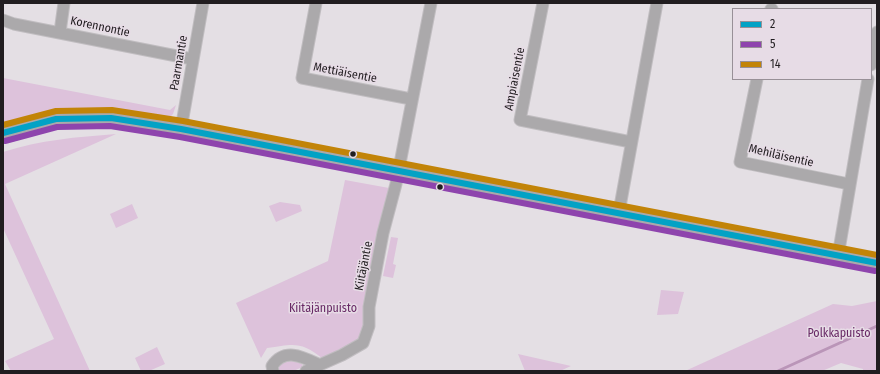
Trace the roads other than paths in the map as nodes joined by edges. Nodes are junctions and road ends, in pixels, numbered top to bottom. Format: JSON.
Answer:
{"nodes":[{"id":1,"x":64,"y":3,"type":"edge"},
{"id":2,"x":203,"y":3,"type":"edge"},
{"id":3,"x":316,"y":3,"type":"edge"},
{"id":4,"x":431,"y":3,"type":"edge"},
{"id":5,"x":543,"y":3,"type":"edge"},
{"id":6,"x":657,"y":3,"type":"edge"},
{"id":7,"x":3,"y":20,"type":"edge"},
{"id":8,"x":60,"y":32,"type":"junction"},
{"id":9,"x":877,"y":32,"type":"edge"},
{"id":10,"x":192,"y":59,"type":"junction"},
{"id":11,"x":872,"y":60,"type":"edge"},
{"id":12,"x":757,"y":80,"type":"edge"},
{"id":13,"x":868,"y":80,"type":"edge"},
{"id":14,"x":411,"y":100,"type":"junction"},
{"id":15,"x":181,"y":129,"type":"junction"},
{"id":16,"x":3,"y":133,"type":"edge"},
{"id":17,"x":631,"y":142,"type":"junction"},
{"id":18,"x":398,"y":170,"type":"junction"},
{"id":19,"x":849,"y":184,"type":"junction"},
{"id":20,"x":619,"y":212,"type":"junction"},
{"id":21,"x":838,"y":256,"type":"junction"},
{"id":22,"x":877,"y":262,"type":"edge"},
{"id":23,"x":320,"y":364,"type":"junction"},
{"id":24,"x":273,"y":371,"type":"edge"},
{"id":25,"x":306,"y":371,"type":"edge"}],
"edges":[{"from":1,"to":8,"type":"street"},
{"from":2,"to":10,"type":"street","name":"Paarmantie"},
{"from":3,"to":14,"type":"street","name":"Mettiäisentie"},
{"from":4,"to":14,"type":"street"},
{"from":5,"to":17,"type":"street","name":"Ampiaisentie"},
{"from":6,"to":17,"type":"street"},
{"from":7,"to":8,"type":"street","name":"Korennontie"},
{"from":8,"to":10,"type":"street","name":"Korennontie"},
{"from":9,"to":11,"type":"street"},
{"from":10,"to":15,"type":"street","name":"Paarmantie"},
{"from":12,"to":19,"type":"street","name":"Mehiläisentie"},
{"from":13,"to":19,"type":"street"},
{"from":14,"to":18,"type":"street"},
{"from":15,"to":16,"type":"street"},
{"from":15,"to":18,"type":"street"},
{"from":17,"to":20,"type":"street"},
{"from":18,"to":20,"type":"street"},
{"from":18,"to":23,"type":"street","name":"Kiitäjäntie"},
{"from":19,"to":21,"type":"street"},
{"from":20,"to":21,"type":"street"},
{"from":21,"to":22,"type":"street"},
{"from":23,"to":24,"type":"street"},
{"from":23,"to":25,"type":"street","name":"Kiitäjäntie"}]}
